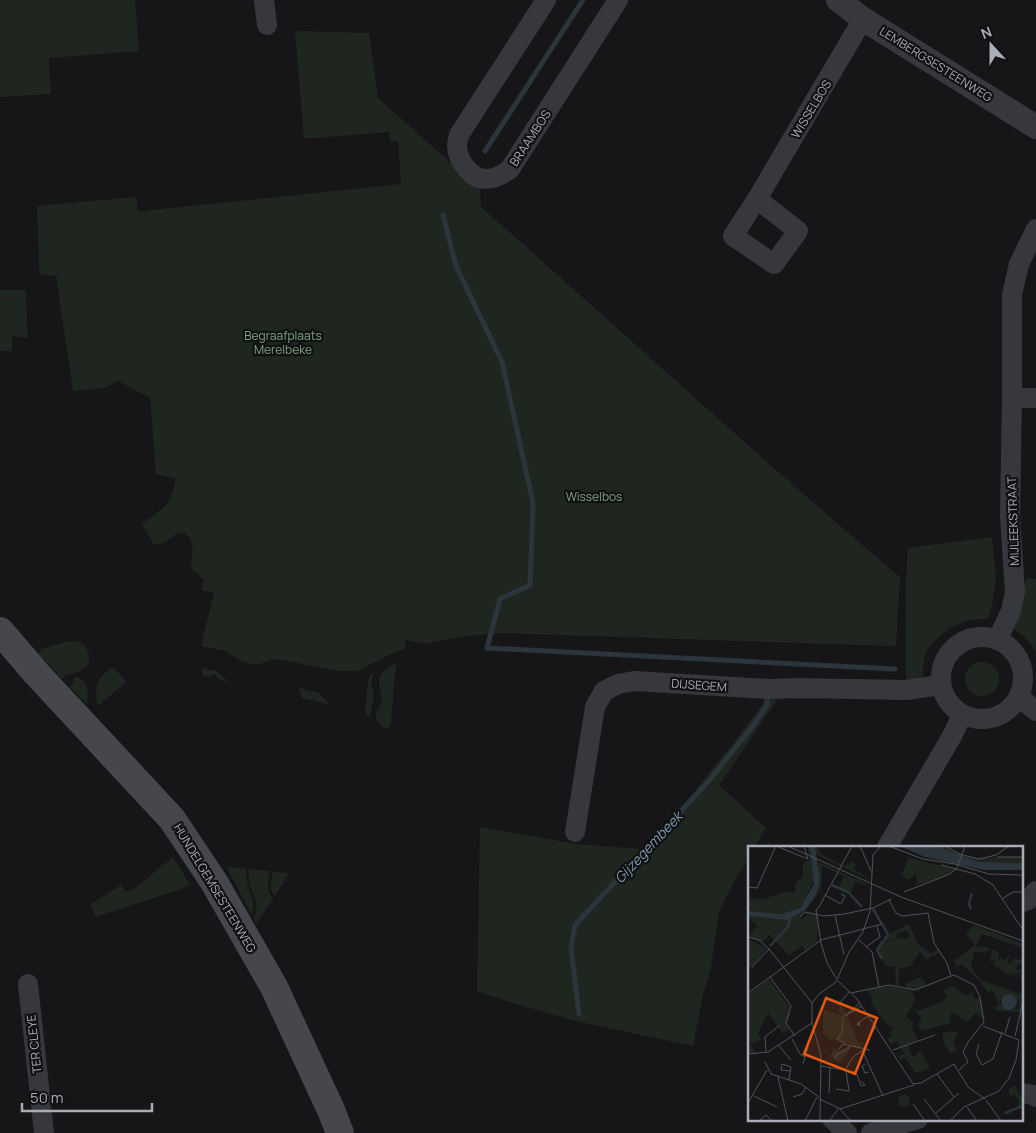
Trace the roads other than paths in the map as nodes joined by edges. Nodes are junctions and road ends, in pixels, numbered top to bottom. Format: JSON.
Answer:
{"nodes":[{"id":1,"x":264,"y":0,"type":"edge"},
{"id":2,"x":546,"y":0,"type":"edge"},
{"id":3,"x":618,"y":0,"type":"edge"},
{"id":4,"x":838,"y":0,"type":"edge"},
{"id":5,"x":864,"y":19,"type":"junction"},
{"id":6,"x":267,"y":25,"type":"dead end"},
{"id":7,"x":1036,"y":127,"type":"edge"},
{"id":8,"x":757,"y":199,"type":"dead end"},
{"id":9,"x":1036,"y":229,"type":"edge"},
{"id":10,"x":1012,"y":398,"type":"junction"},
{"id":11,"x":1036,"y":398,"type":"edge"},
{"id":12,"x":0,"y":631,"type":"edge"},
{"id":13,"x":997,"y":640,"type":"junction"},
{"id":14,"x":1029,"y":665,"type":"edge"},
{"id":15,"x":941,"y":685,"type":"junction"},
{"id":16,"x":1019,"y":697,"type":"junction"},
{"id":17,"x":1036,"y":711,"type":"edge"},
{"id":18,"x":962,"y":715,"type":"junction"},
{"id":19,"x":574,"y":832,"type":"dead end"},
{"id":20,"x":889,"y":846,"type":"edge"},
{"id":21,"x":1036,"y":891,"type":"edge"},
{"id":22,"x":1024,"y":901,"type":"edge"},
{"id":23,"x":28,"y":984,"type":"dead end"},
{"id":24,"x":1024,"y":1093,"type":"edge"},
{"id":25,"x":1036,"y":1097,"type":"edge"},
{"id":26,"x":829,"y":1120,"type":"edge"},
{"id":27,"x":831,"y":1120,"type":"edge"},
{"id":28,"x":915,"y":1120,"type":"edge"},
{"id":29,"x":44,"y":1133,"type":"edge"},
{"id":30,"x":340,"y":1133,"type":"edge"},
{"id":31,"x":819,"y":1133,"type":"edge"},
{"id":32,"x":847,"y":1133,"type":"edge"},
{"id":33,"x":871,"y":1133,"type":"edge"}],
"edges":[{"from":1,"to":6,"type":"street"},
{"from":2,"to":3,"type":"street","name":"BRAAMBOS"},
{"from":4,"to":5,"type":"street","name":"LEMBERGSESTEENWEG"},
{"from":5,"to":7,"type":"street","name":"LEMBERGSESTEENWEG"},
{"from":5,"to":8,"type":"street","name":"WISSELBOS"},
{"from":9,"to":10,"type":"street","name":"MIJLEEKSTRAAT"},
{"from":10,"to":11,"type":"street"},
{"from":10,"to":13,"type":"street","name":"MIJLEEKSTRAAT"},
{"from":12,"to":30,"type":"main road","name":"HUNDELGEMSESTEENWEG"},
{"from":13,"to":14,"type":"street"},
{"from":13,"to":15,"type":"street"},
{"from":14,"to":16,"type":"street"},
{"from":15,"to":18,"type":"street"},
{"from":15,"to":19,"type":"street","name":"DIJSEGEM"},
{"from":16,"to":17,"type":"street"},
{"from":16,"to":18,"type":"street"},
{"from":18,"to":20,"type":"street"},
{"from":21,"to":22,"type":"street"},
{"from":23,"to":29,"type":"street","name":"TER CLEYE"},
{"from":24,"to":25,"type":"street"},
{"from":26,"to":31,"type":"street"},
{"from":27,"to":32,"type":"street"},
{"from":28,"to":33,"type":"street"}]}
